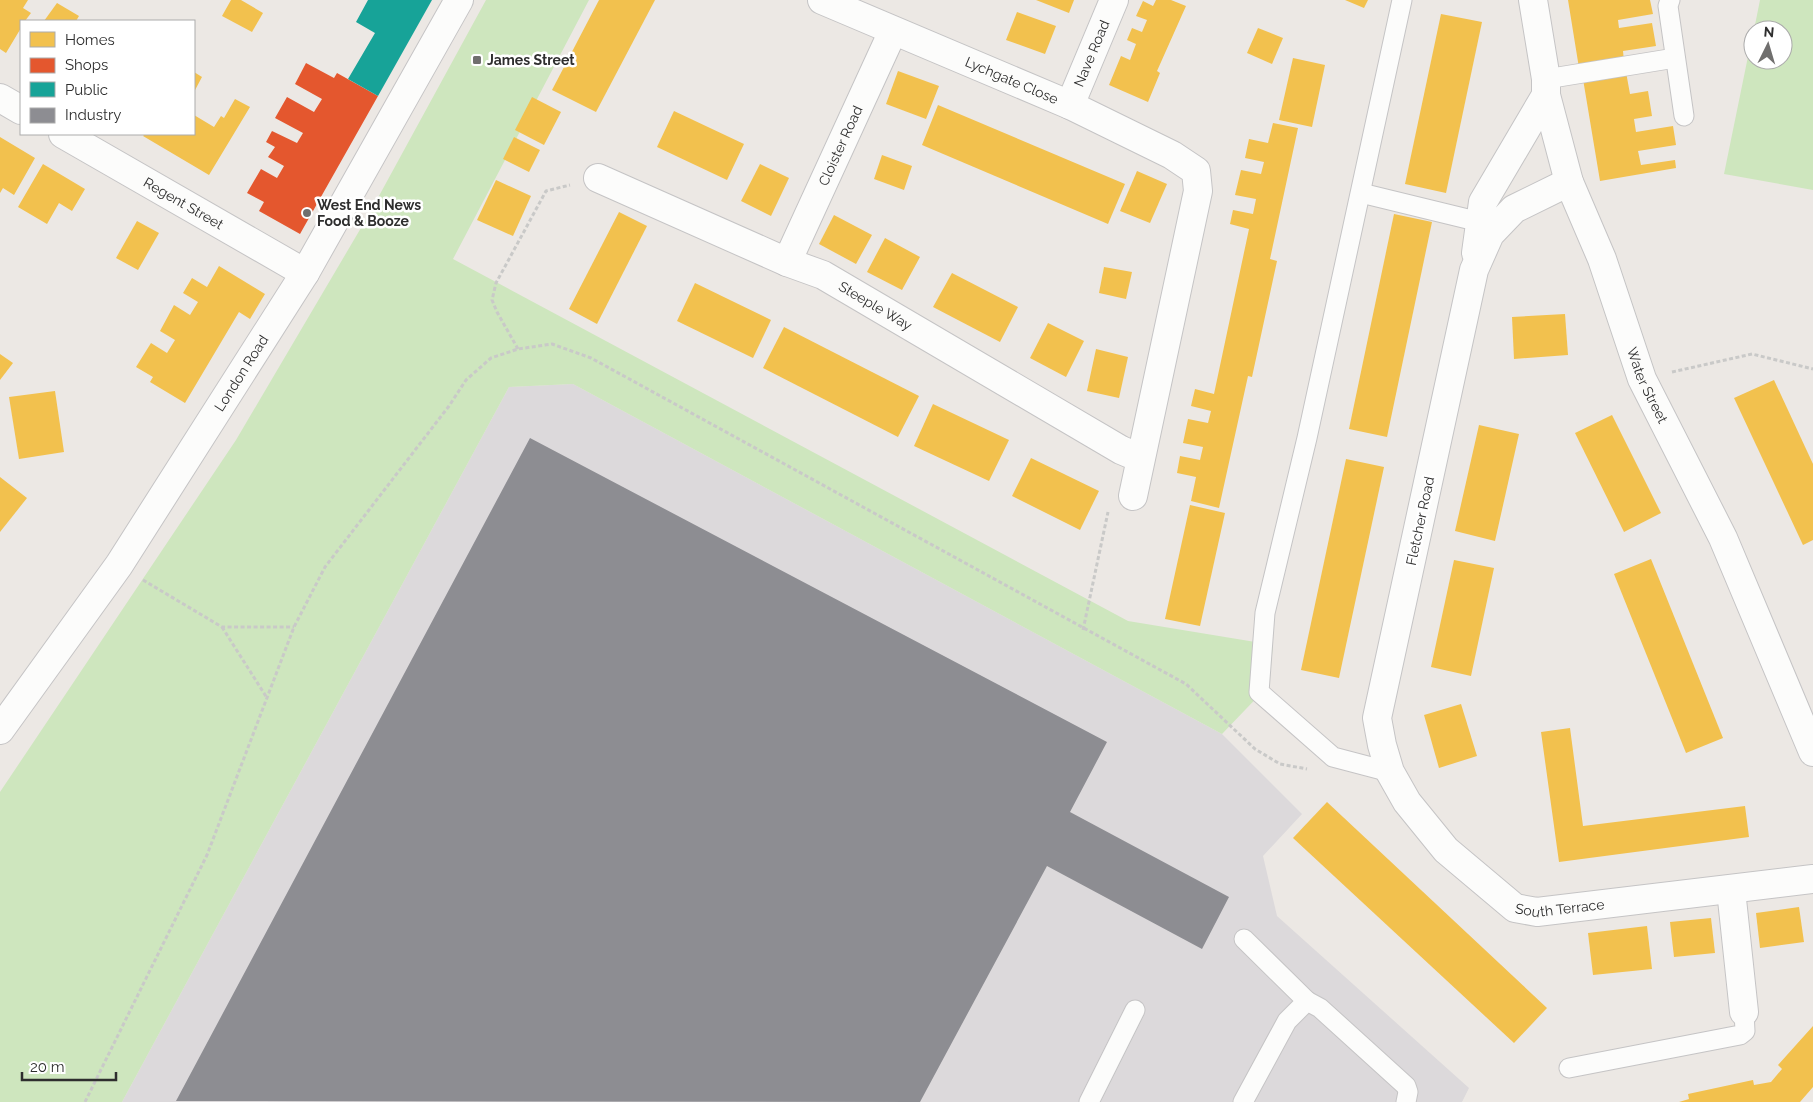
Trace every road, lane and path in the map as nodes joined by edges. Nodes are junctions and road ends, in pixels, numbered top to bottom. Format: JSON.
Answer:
{"nodes":[{"id":1,"x":459,"y":0,"type":"edge"},
{"id":2,"x":822,"y":0,"type":"edge"},
{"id":3,"x":1114,"y":0,"type":"edge"},
{"id":4,"x":1402,"y":0,"type":"edge"},
{"id":5,"x":1533,"y":0,"type":"edge"},
{"id":6,"x":1670,"y":0,"type":"edge"},
{"id":7,"x":893,"y":32,"type":"junction"},
{"id":8,"x":1675,"y":58,"type":"junction"},
{"id":9,"x":1546,"y":87,"type":"junction"},
{"id":10,"x":0,"y":98,"type":"edge"},
{"id":11,"x":1070,"y":105,"type":"junction"},
{"id":12,"x":20,"y":109,"type":"edge"},
{"id":13,"x":1684,"y":116,"type":"dead end"},
{"id":14,"x":65,"y":135,"type":"edge"},
{"id":15,"x":598,"y":178,"type":"joint"},
{"id":16,"x":1569,"y":182,"type":"junction"},
{"id":17,"x":1361,"y":193,"type":"junction"},
{"id":18,"x":1480,"y":222,"type":"junction"},
{"id":19,"x":787,"y":262,"type":"junction"},
{"id":20,"x":1474,"y":270,"type":"junction"},
{"id":21,"x":305,"y":273,"type":"junction"},
{"id":22,"x":518,"y":349,"type":"junction"},
{"id":23,"x":1813,"y":368,"type":"edge"},
{"id":24,"x":1642,"y":379,"type":"junction"},
{"id":25,"x":1140,"y":458,"type":"junction"},
{"id":26,"x":1121,"y":501,"type":"joint"},
{"id":27,"x":119,"y":565,"type":"junction"},
{"id":28,"x":222,"y":627,"type":"junction"},
{"id":29,"x":294,"y":627,"type":"junction"},
{"id":30,"x":1083,"y":630,"type":"junction"},
{"id":31,"x":267,"y":699,"type":"junction"},
{"id":32,"x":0,"y":730,"type":"edge"},
{"id":33,"x":1813,"y":752,"type":"edge"},
{"id":34,"x":1309,"y":770,"type":"dead end"},
{"id":35,"x":1390,"y":772,"type":"junction"},
{"id":36,"x":1813,"y":879,"type":"edge"},
{"id":37,"x":1730,"y":890,"type":"junction"},
{"id":38,"x":1244,"y":939,"type":"dead end"},
{"id":39,"x":1307,"y":1001,"type":"junction"},
{"id":40,"x":1135,"y":1010,"type":"dead end"},
{"id":41,"x":1744,"y":1012,"type":"joint"},
{"id":42,"x":1569,"y":1068,"type":"dead end"},
{"id":43,"x":85,"y":1102,"type":"edge"},
{"id":44,"x":1090,"y":1102,"type":"edge"},
{"id":45,"x":1244,"y":1102,"type":"edge"},
{"id":46,"x":1406,"y":1102,"type":"edge"}],
"edges":[{"from":1,"to":21,"type":"street","name":"London Road"},
{"from":2,"to":7,"type":"street","name":"Lychgate Close"},
{"from":3,"to":11,"type":"street","name":"Nave Road"},
{"from":4,"to":17,"type":"lane"},
{"from":5,"to":9,"type":"street","name":"Water Street"},
{"from":6,"to":8,"type":"lane"},
{"from":7,"to":11,"type":"street","name":"Lychgate Close"},
{"from":7,"to":19,"type":"street","name":"Cloister Road"},
{"from":8,"to":9,"type":"lane"},
{"from":8,"to":13,"type":"lane"},
{"from":9,"to":16,"type":"street","name":"Water Street"},
{"from":9,"to":18,"type":"street","name":"Fletcher Road"},
{"from":10,"to":12,"type":"street"},
{"from":11,"to":25,"type":"street","name":"Lychgate Close"},
{"from":14,"to":21,"type":"street","name":"Regent Street"},
{"from":15,"to":19,"type":"street","name":"Steeple Way"},
{"from":15,"to":22,"type":"path"},
{"from":16,"to":20,"type":"street","name":"Fletcher Road"},
{"from":16,"to":24,"type":"street","name":"Water Street"},
{"from":17,"to":18,"type":"lane"},
{"from":17,"to":35,"type":"lane"},
{"from":18,"to":20,"type":"street","name":"Fletcher Road"},
{"from":19,"to":25,"type":"street","name":"Steeple Way"},
{"from":20,"to":35,"type":"street","name":"Fletcher Road"},
{"from":21,"to":27,"type":"street","name":"London Road"},
{"from":22,"to":29,"type":"path"},
{"from":22,"to":30,"type":"path"},
{"from":23,"to":24,"type":"path"},
{"from":24,"to":33,"type":"street","name":"Water Street"},
{"from":25,"to":26,"type":"street"},
{"from":26,"to":30,"type":"path"},
{"from":27,"to":28,"type":"path"},
{"from":27,"to":32,"type":"street","name":"London Road"},
{"from":28,"to":29,"type":"path"},
{"from":28,"to":31,"type":"path"},
{"from":29,"to":31,"type":"path"},
{"from":30,"to":34,"type":"path"},
{"from":31,"to":43,"type":"path"},
{"from":35,"to":37,"type":"street","name":"South Terrace"},
{"from":36,"to":37,"type":"street","name":"South Terrace"},
{"from":37,"to":41,"type":"street"},
{"from":38,"to":39,"type":"lane"},
{"from":39,"to":45,"type":"lane"},
{"from":39,"to":46,"type":"lane"},
{"from":40,"to":44,"type":"lane"},
{"from":41,"to":42,"type":"lane"}]}
